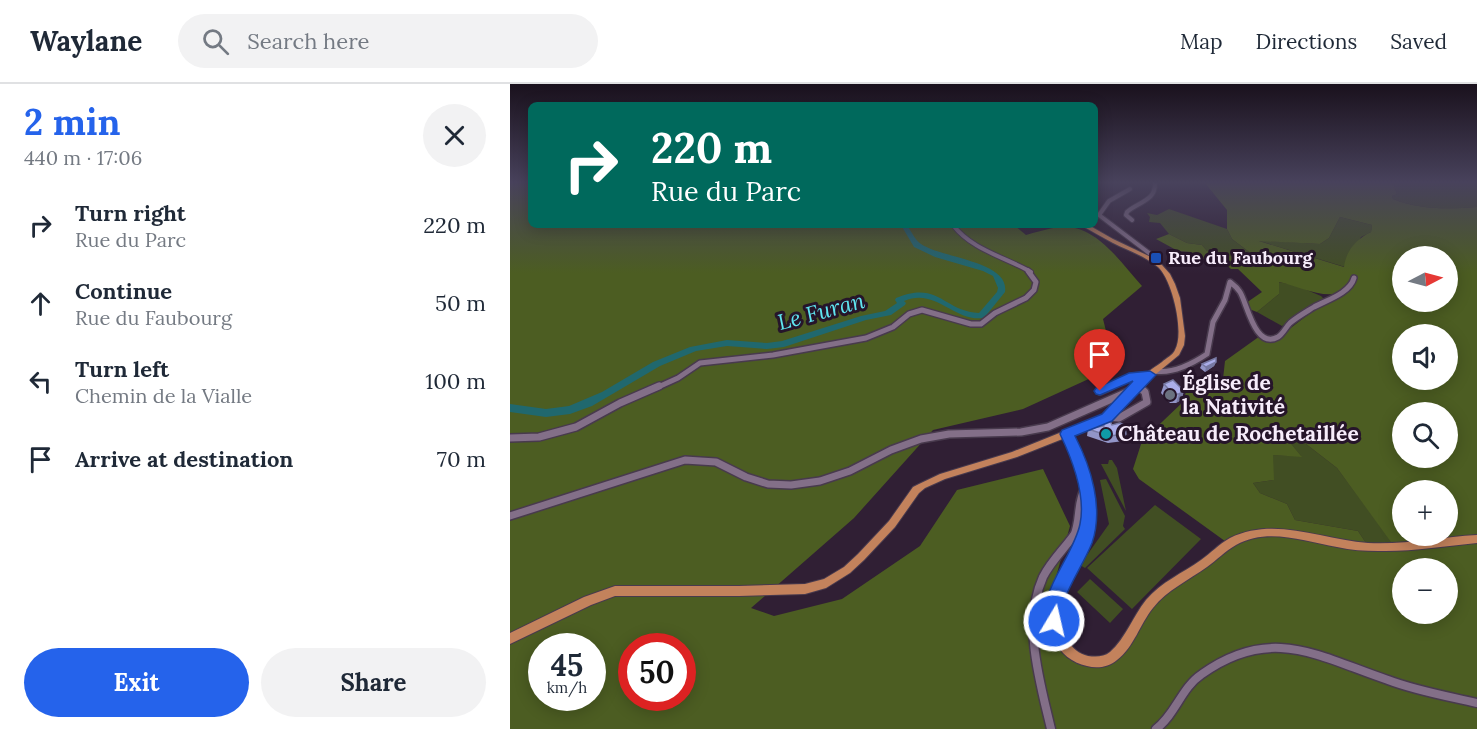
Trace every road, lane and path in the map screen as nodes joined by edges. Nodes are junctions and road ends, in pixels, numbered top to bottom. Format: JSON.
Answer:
{"nodes":[{"id":1,"x":1100,"y":213,"type":"edge"},
{"id":2,"x":1127,"y":213,"type":"edge"},
{"id":3,"x":1132,"y":220,"type":"dead end"},
{"id":4,"x":955,"y":228,"type":"edge"},
{"id":5,"x":1089,"y":228,"type":"edge"},
{"id":6,"x":1153,"y":259,"type":"junction"},
{"id":7,"x":1354,"y":278,"type":"dead end"},
{"id":8,"x":1152,"y":373,"type":"junction"},
{"id":9,"x":1134,"y":387,"type":"junction"},
{"id":10,"x":1100,"y":391,"type":"dead end"},
{"id":11,"x":1107,"y":417,"type":"junction"},
{"id":12,"x":1067,"y":434,"type":"junction"},
{"id":13,"x":510,"y":438,"type":"edge"},
{"id":14,"x":1085,"y":488,"type":"junction"},
{"id":15,"x":510,"y":516,"type":"edge"},
{"id":16,"x":1477,"y":538,"type":"edge"},
{"id":17,"x":510,"y":639,"type":"edge"},
{"id":18,"x":1477,"y":703,"type":"edge"},
{"id":19,"x":1050,"y":729,"type":"edge"},
{"id":20,"x":1156,"y":729,"type":"edge"}],
"edges":[{"from":1,"to":6,"type":"street"},
{"from":2,"to":3,"type":"street"},
{"from":4,"to":13,"type":"street"},
{"from":5,"to":6,"type":"main road"},
{"from":6,"to":8,"type":"main road"},
{"from":7,"to":8,"type":"street"},
{"from":8,"to":9,"type":"main road"},
{"from":8,"to":10,"type":"street"},
{"from":9,"to":11,"type":"main road"},
{"from":9,"to":11,"type":"street"},
{"from":9,"to":15,"type":"street"},
{"from":11,"to":12,"type":"main road"},
{"from":12,"to":14,"type":"main road"},
{"from":12,"to":17,"type":"main road"},
{"from":14,"to":16,"type":"main road"},
{"from":14,"to":19,"type":"street"},
{"from":18,"to":20,"type":"street"}]}
